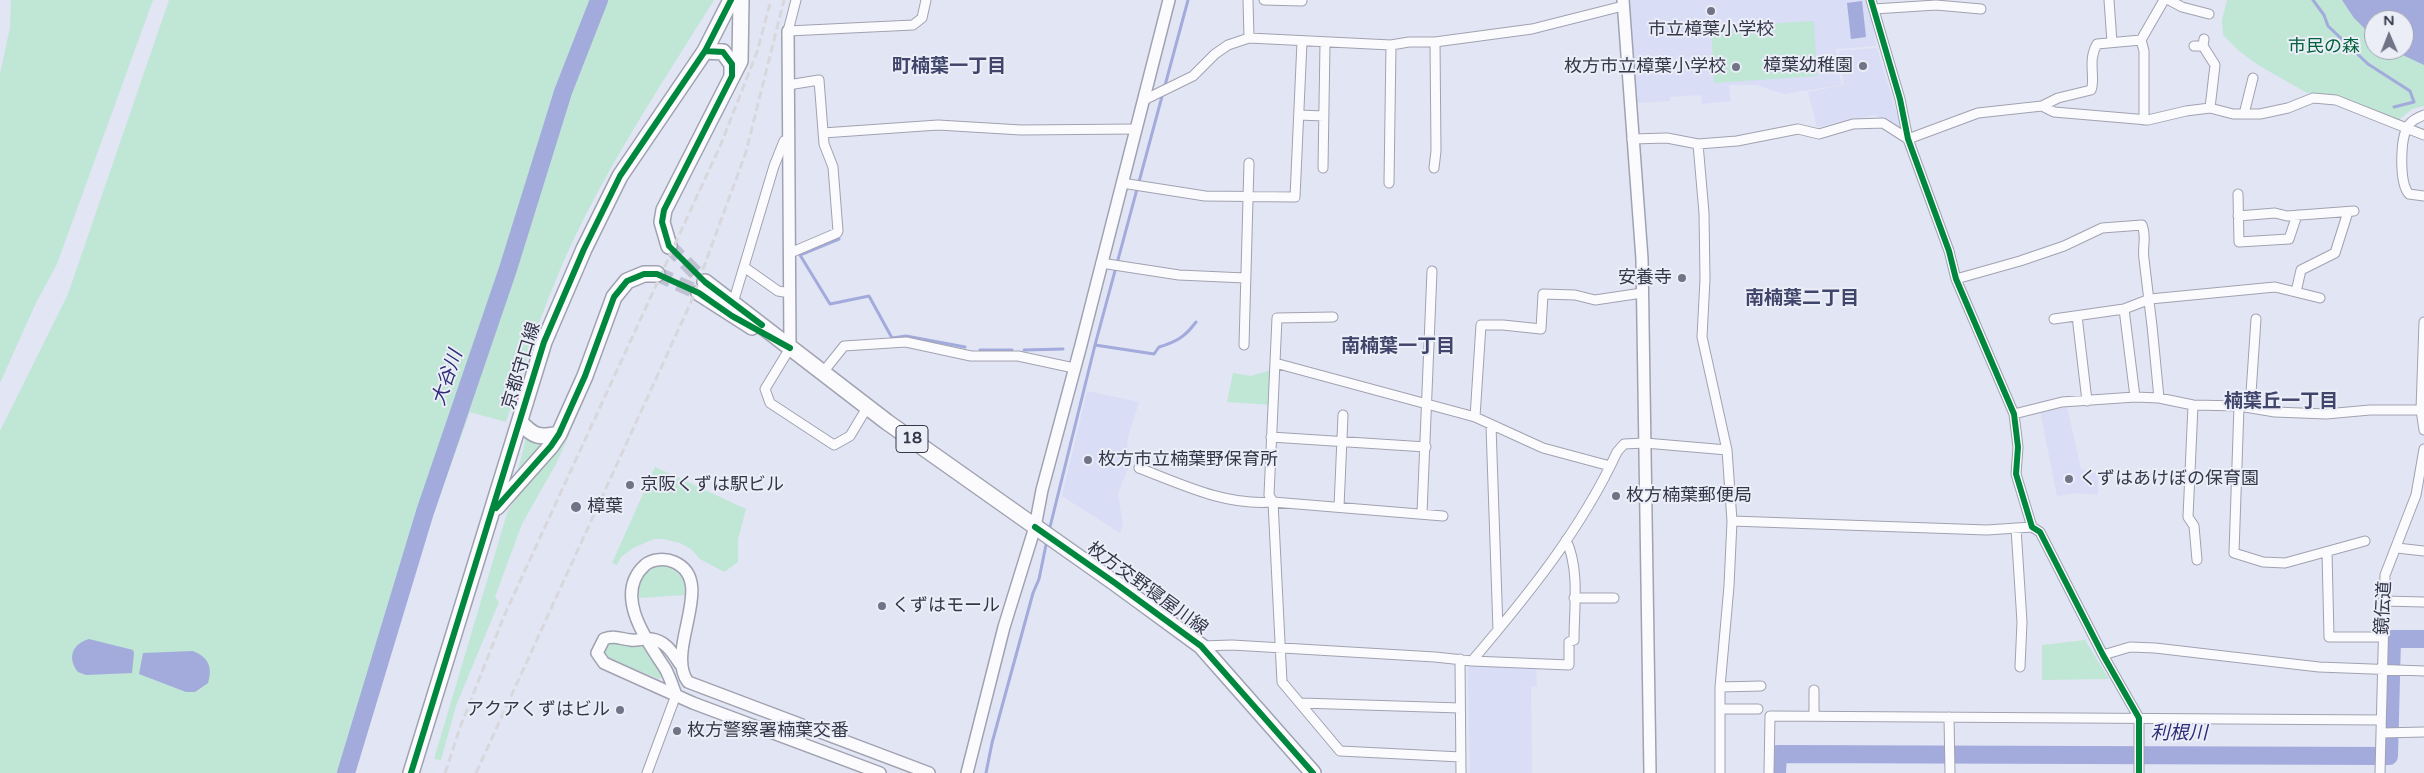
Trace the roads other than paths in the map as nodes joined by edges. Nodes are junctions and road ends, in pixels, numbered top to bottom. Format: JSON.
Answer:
{"nodes":[{"id":1,"x":731,"y":0,"type":"edge"},
{"id":2,"x":741,"y":0,"type":"edge"},
{"id":3,"x":796,"y":0,"type":"edge"},
{"id":4,"x":926,"y":0,"type":"edge"},
{"id":5,"x":1169,"y":0,"type":"edge"},
{"id":6,"x":1248,"y":0,"type":"edge"},
{"id":7,"x":1264,"y":0,"type":"edge"},
{"id":8,"x":2108,"y":0,"type":"edge"},
{"id":9,"x":2164,"y":0,"type":"edge"},
{"id":10,"x":2169,"y":0,"type":"edge"},
{"id":11,"x":1302,"y":1,"type":"edge"},
{"id":12,"x":1623,"y":3,"type":"edge"},
{"id":13,"x":1960,"y":3,"type":"edge"},
{"id":14,"x":1872,"y":4,"type":"edge"},
{"id":15,"x":1981,"y":9,"type":"dead end"},
{"id":16,"x":2209,"y":14,"type":"dead end"},
{"id":17,"x":788,"y":31,"type":"junction"},
{"id":18,"x":1249,"y":38,"type":"junction"},
{"id":19,"x":2141,"y":40,"type":"junction"},
{"id":20,"x":1302,"y":42,"type":"junction"},
{"id":21,"x":1435,"y":42,"type":"junction"},
{"id":22,"x":2112,"y":42,"type":"junction"},
{"id":23,"x":1325,"y":43,"type":"junction"},
{"id":24,"x":2200,"y":44,"type":"dead end"},
{"id":25,"x":1391,"y":45,"type":"junction"},
{"id":26,"x":706,"y":51,"type":"junction"},
{"id":27,"x":732,"y":76,"type":"junction"},
{"id":28,"x":2252,"y":78,"type":"dead end"},
{"id":29,"x":788,"y":85,"type":"junction"},
{"id":30,"x":1144,"y":100,"type":"junction"},
{"id":31,"x":2042,"y":106,"type":"junction"},
{"id":32,"x":2210,"y":108,"type":"junction"},
{"id":33,"x":2244,"y":114,"type":"junction"},
{"id":34,"x":1299,"y":115,"type":"junction"},
{"id":35,"x":2424,"y":115,"type":"edge"},
{"id":36,"x":1324,"y":116,"type":"junction"},
{"id":37,"x":2144,"y":120,"type":"junction"},
{"id":38,"x":2407,"y":127,"type":"junction"},
{"id":39,"x":1136,"y":129,"type":"junction"},
{"id":40,"x":824,"y":134,"type":"junction"},
{"id":41,"x":2424,"y":135,"type":"edge"},
{"id":42,"x":1632,"y":139,"type":"junction"},
{"id":43,"x":1908,"y":139,"type":"junction"},
{"id":44,"x":789,"y":140,"type":"junction"},
{"id":45,"x":1698,"y":144,"type":"junction"},
{"id":46,"x":1249,"y":164,"type":"dead end"},
{"id":47,"x":1323,"y":168,"type":"dead end"},
{"id":48,"x":1434,"y":168,"type":"dead end"},
{"id":49,"x":1122,"y":183,"type":"junction"},
{"id":50,"x":1389,"y":183,"type":"dead end"},
{"id":51,"x":2238,"y":194,"type":"dead end"},
{"id":52,"x":1248,"y":196,"type":"junction"},
{"id":53,"x":2424,"y":196,"type":"edge"},
{"id":54,"x":2297,"y":215,"type":"junction"},
{"id":55,"x":2238,"y":216,"type":"junction"},
{"id":56,"x":669,"y":246,"type":"tunnel mouth"},
{"id":57,"x":790,"y":254,"type":"junction"},
{"id":58,"x":1101,"y":263,"type":"junction"},
{"id":59,"x":744,"y":267,"type":"junction"},
{"id":60,"x":1432,"y":271,"type":"dead end"},
{"id":61,"x":657,"y":274,"type":"tunnel mouth"},
{"id":62,"x":1246,"y":278,"type":"junction"},
{"id":63,"x":1956,"y":279,"type":"junction"},
{"id":64,"x":2296,"y":292,"type":"junction"},
{"id":65,"x":790,"y":293,"type":"junction"},
{"id":66,"x":1642,"y":293,"type":"junction"},
{"id":67,"x":2320,"y":298,"type":"dead end"},
{"id":68,"x":2150,"y":300,"type":"junction"},
{"id":69,"x":733,"y":303,"type":"junction"},
{"id":70,"x":2124,"y":309,"type":"junction"},
{"id":71,"x":2077,"y":316,"type":"junction"},
{"id":72,"x":1333,"y":317,"type":"dead end"},
{"id":73,"x":2256,"y":318,"type":"dead end"},
{"id":74,"x":2054,"y":319,"type":"dead end"},
{"id":75,"x":2424,"y":322,"type":"edge"},
{"id":76,"x":1244,"y":345,"type":"dead end"},
{"id":77,"x":790,"y":348,"type":"junction"},
{"id":78,"x":1275,"y":363,"type":"junction"},
{"id":79,"x":1074,"y":368,"type":"junction"},
{"id":80,"x":824,"y":372,"type":"junction"},
{"id":81,"x":2135,"y":397,"type":"junction"},
{"id":82,"x":2159,"y":398,"type":"junction"},
{"id":83,"x":2087,"y":401,"type":"junction"},
{"id":84,"x":1428,"y":404,"type":"junction"},
{"id":85,"x":2193,"y":405,"type":"junction"},
{"id":86,"x":868,"y":406,"type":"junction"},
{"id":87,"x":2239,"y":406,"type":"junction"},
{"id":88,"x":2250,"y":408,"type":"junction"},
{"id":89,"x":2423,"y":410,"type":"edge"},
{"id":90,"x":2014,"y":414,"type":"junction"},
{"id":91,"x":1343,"y":415,"type":"dead end"},
{"id":92,"x":1475,"y":417,"type":"junction"},
{"id":93,"x":520,"y":422,"type":"junction"},
{"id":94,"x":1491,"y":426,"type":"junction"},
{"id":95,"x":2424,"y":430,"type":"edge"},
{"id":96,"x":559,"y":434,"type":"junction"},
{"id":97,"x":1271,"y":437,"type":"junction"},
{"id":98,"x":1342,"y":442,"type":"junction"},
{"id":99,"x":1645,"y":443,"type":"junction"},
{"id":100,"x":1426,"y":448,"type":"junction"},
{"id":101,"x":1727,"y":450,"type":"junction"},
{"id":102,"x":2424,"y":450,"type":"edge"},
{"id":103,"x":1610,"y":466,"type":"junction"},
{"id":104,"x":1139,"y":468,"type":"dead end"},
{"id":105,"x":1273,"y":502,"type":"junction"},
{"id":106,"x":1339,"y":507,"type":"junction"},
{"id":107,"x":493,"y":512,"type":"junction"},
{"id":108,"x":1422,"y":513,"type":"junction"},
{"id":109,"x":1443,"y":516,"type":"dead end"},
{"id":110,"x":1732,"y":521,"type":"junction"},
{"id":111,"x":1035,"y":527,"type":"junction"},
{"id":112,"x":2032,"y":527,"type":"junction"},
{"id":113,"x":2016,"y":528,"type":"junction"},
{"id":114,"x":1566,"y":540,"type":"junction"},
{"id":115,"x":2366,"y":541,"type":"dead end"},
{"id":116,"x":2397,"y":548,"type":"junction"},
{"id":117,"x":2424,"y":551,"type":"edge"},
{"id":118,"x":2327,"y":552,"type":"junction"},
{"id":119,"x":2198,"y":560,"type":"dead end"},
{"id":120,"x":1574,"y":598,"type":"junction"},
{"id":121,"x":1614,"y":598,"type":"dead end"},
{"id":122,"x":2383,"y":601,"type":"junction"},
{"id":123,"x":2424,"y":602,"type":"edge"},
{"id":124,"x":1498,"y":630,"type":"junction"},
{"id":125,"x":2382,"y":637,"type":"junction"},
{"id":126,"x":647,"y":639,"type":"junction"},
{"id":127,"x":1201,"y":646,"type":"junction"},
{"id":128,"x":1281,"y":649,"type":"junction"},
{"id":129,"x":2103,"y":655,"type":"junction"},
{"id":130,"x":1460,"y":659,"type":"junction"},
{"id":131,"x":1472,"y":661,"type":"junction"},
{"id":132,"x":680,"y":664,"type":"junction"},
{"id":133,"x":2020,"y":667,"type":"dead end"},
{"id":134,"x":2382,"y":670,"type":"junction"},
{"id":135,"x":2424,"y":671,"type":"edge"},
{"id":136,"x":1761,"y":686,"type":"dead end"},
{"id":137,"x":1720,"y":687,"type":"junction"},
{"id":138,"x":1814,"y":690,"type":"dead end"},
{"id":139,"x":676,"y":695,"type":"junction"},
{"id":140,"x":1301,"y":703,"type":"junction"},
{"id":141,"x":1460,"y":708,"type":"junction"},
{"id":142,"x":1720,"y":709,"type":"junction"},
{"id":143,"x":1758,"y":709,"type":"dead end"},
{"id":144,"x":1814,"y":716,"type":"junction"},
{"id":145,"x":1949,"y":717,"type":"junction"},
{"id":146,"x":2139,"y":718,"type":"junction"},
{"id":147,"x":2381,"y":720,"type":"junction"},
{"id":148,"x":2424,"y":732,"type":"edge"},
{"id":149,"x":2381,"y":733,"type":"junction"},
{"id":150,"x":1461,"y":757,"type":"junction"},
{"id":151,"x":411,"y":773,"type":"edge"},
{"id":152,"x":647,"y":773,"type":"edge"},
{"id":153,"x":880,"y":773,"type":"edge"},
{"id":154,"x":929,"y":773,"type":"edge"},
{"id":155,"x":967,"y":773,"type":"edge"},
{"id":156,"x":1313,"y":773,"type":"edge"},
{"id":157,"x":1461,"y":773,"type":"edge"},
{"id":158,"x":1650,"y":773,"type":"edge"},
{"id":159,"x":1720,"y":773,"type":"edge"},
{"id":160,"x":1769,"y":773,"type":"edge"},
{"id":161,"x":1950,"y":773,"type":"edge"},
{"id":162,"x":2139,"y":773,"type":"edge"},
{"id":163,"x":2380,"y":773,"type":"edge"}],
"edges":[{"from":1,"to":26,"type":"main road","name":"京都守口線"},
{"from":2,"to":27,"type":"main road"},
{"from":3,"to":17,"type":"street"},
{"from":4,"to":17,"type":"street"},
{"from":5,"to":30,"type":"street"},
{"from":6,"to":18,"type":"street"},
{"from":7,"to":11,"type":"street"},
{"from":8,"to":22,"type":"street"},
{"from":9,"to":19,"type":"street"},
{"from":10,"to":16,"type":"street"},
{"from":12,"to":21,"type":"street"},
{"from":12,"to":42,"type":"street"},
{"from":13,"to":14,"type":"street"},
{"from":13,"to":15,"type":"street"},
{"from":14,"to":43,"type":"street"},
{"from":17,"to":29,"type":"street"},
{"from":18,"to":20,"type":"street"},
{"from":18,"to":30,"type":"street"},
{"from":19,"to":22,"type":"street"},
{"from":19,"to":37,"type":"street"},
{"from":20,"to":23,"type":"street"},
{"from":20,"to":34,"type":"street"},
{"from":21,"to":25,"type":"street"},
{"from":21,"to":48,"type":"street"},
{"from":22,"to":31,"type":"street"},
{"from":23,"to":25,"type":"street"},
{"from":23,"to":36,"type":"street"},
{"from":24,"to":32,"type":"street"},
{"from":25,"to":50,"type":"street"},
{"from":26,"to":27,"type":"main road"},
{"from":26,"to":93,"type":"main road","name":"京都守口線"},
{"from":27,"to":56,"type":"main road"},
{"from":28,"to":33,"type":"street"},
{"from":29,"to":40,"type":"street"},
{"from":29,"to":44,"type":"street"},
{"from":30,"to":39,"type":"street"},
{"from":31,"to":37,"type":"street"},
{"from":31,"to":43,"type":"street"},
{"from":32,"to":33,"type":"street"},
{"from":32,"to":37,"type":"street"},
{"from":33,"to":38,"type":"street"},
{"from":34,"to":36,"type":"street"},
{"from":34,"to":52,"type":"street"},
{"from":35,"to":38,"type":"street"},
{"from":36,"to":47,"type":"street"},
{"from":38,"to":41,"type":"street"},
{"from":38,"to":53,"type":"street"},
{"from":39,"to":40,"type":"street"},
{"from":39,"to":49,"type":"street"},
{"from":40,"to":57,"type":"street"},
{"from":42,"to":45,"type":"street"},
{"from":42,"to":66,"type":"street"},
{"from":43,"to":45,"type":"street"},
{"from":43,"to":63,"type":"street"},
{"from":44,"to":57,"type":"street"},
{"from":44,"to":59,"type":"street"},
{"from":45,"to":101,"type":"street"},
{"from":46,"to":52,"type":"street"},
{"from":49,"to":52,"type":"street"},
{"from":49,"to":58,"type":"street"},
{"from":51,"to":55,"type":"street"},
{"from":52,"to":62,"type":"street"},
{"from":54,"to":55,"type":"street"},
{"from":54,"to":55,"type":"street"},
{"from":54,"to":64,"type":"street"},
{"from":57,"to":65,"type":"street"},
{"from":58,"to":62,"type":"street"},
{"from":58,"to":79,"type":"street"},
{"from":59,"to":65,"type":"street"},
{"from":59,"to":69,"type":"street"},
{"from":60,"to":84,"type":"street"},
{"from":61,"to":96,"type":"main road"},
{"from":62,"to":76,"type":"street"},
{"from":63,"to":68,"type":"street"},
{"from":63,"to":90,"type":"street"},
{"from":64,"to":67,"type":"street"},
{"from":64,"to":68,"type":"street"},
{"from":65,"to":77,"type":"street"},
{"from":66,"to":92,"type":"street"},
{"from":66,"to":99,"type":"street"},
{"from":68,"to":70,"type":"street"},
{"from":68,"to":82,"type":"street"},
{"from":69,"to":77,"type":"main road","name":"枚方交野寝屋川線","number":"18"},
{"from":69,"to":77,"type":"main road","name":"枚方交野寝屋川線","number":"18"},
{"from":70,"to":71,"type":"street"},
{"from":70,"to":81,"type":"street"},
{"from":71,"to":74,"type":"street"},
{"from":71,"to":83,"type":"street"},
{"from":72,"to":78,"type":"street"},
{"from":73,"to":88,"type":"street"},
{"from":75,"to":89,"type":"street"},
{"from":77,"to":80,"type":"main road","name":"枚方交野寝屋川線","number":"18"},
{"from":77,"to":86,"type":"street"},
{"from":78,"to":84,"type":"street"},
{"from":78,"to":97,"type":"street"},
{"from":79,"to":80,"type":"street"},
{"from":79,"to":111,"type":"street"},
{"from":80,"to":86,"type":"main road","name":"枚方交野寝屋川線","number":"18"},
{"from":81,"to":82,"type":"street"},
{"from":81,"to":83,"type":"street"},
{"from":82,"to":85,"type":"street"},
{"from":83,"to":90,"type":"street"},
{"from":84,"to":92,"type":"street"},
{"from":84,"to":100,"type":"street"},
{"from":85,"to":87,"type":"street"},
{"from":85,"to":119,"type":"street"},
{"from":86,"to":111,"type":"main road","name":"枚方交野寝屋川線","number":"18"},
{"from":87,"to":88,"type":"street"},
{"from":87,"to":118,"type":"street"},
{"from":88,"to":89,"type":"street"},
{"from":89,"to":95,"type":"street"},
{"from":90,"to":112,"type":"street"},
{"from":91,"to":98,"type":"street"},
{"from":92,"to":94,"type":"street"},
{"from":93,"to":96,"type":"main road"},
{"from":93,"to":107,"type":"main road","name":"京都守口線"},
{"from":94,"to":103,"type":"street"},
{"from":94,"to":124,"type":"street"},
{"from":96,"to":107,"type":"main road"},
{"from":97,"to":98,"type":"street"},
{"from":97,"to":105,"type":"street"},
{"from":98,"to":100,"type":"street"},
{"from":98,"to":106,"type":"street"},
{"from":99,"to":101,"type":"street"},
{"from":99,"to":103,"type":"street"},
{"from":99,"to":158,"type":"street"},
{"from":100,"to":108,"type":"street"},
{"from":101,"to":110,"type":"street"},
{"from":102,"to":116,"type":"street","name":"鏡伝道"},
{"from":103,"to":114,"type":"street"},
{"from":104,"to":105,"type":"street"},
{"from":105,"to":106,"type":"street"},
{"from":105,"to":128,"type":"street"},
{"from":106,"to":108,"type":"street"},
{"from":107,"to":151,"type":"main road","name":"京都守口線"},
{"from":108,"to":109,"type":"street"},
{"from":110,"to":113,"type":"street"},
{"from":110,"to":137,"type":"street"},
{"from":111,"to":127,"type":"main road","name":"枚方交野寝屋川線","number":"18"},
{"from":111,"to":155,"type":"street"},
{"from":112,"to":113,"type":"street"},
{"from":112,"to":129,"type":"street"},
{"from":113,"to":133,"type":"street"},
{"from":114,"to":120,"type":"street"},
{"from":114,"to":124,"type":"street"},
{"from":115,"to":118,"type":"street"},
{"from":116,"to":117,"type":"street"},
{"from":116,"to":122,"type":"street","name":"鏡伝道"},
{"from":118,"to":125,"type":"street"},
{"from":120,"to":121,"type":"street"},
{"from":120,"to":131,"type":"street"},
{"from":122,"to":123,"type":"street"},
{"from":122,"to":125,"type":"street","name":"鏡伝道"},
{"from":124,"to":131,"type":"street"},
{"from":125,"to":134,"type":"street","name":"鏡伝道"},
{"from":126,"to":132,"type":"street"},
{"from":126,"to":132,"type":"street"},
{"from":126,"to":139,"type":"street"},
{"from":126,"to":139,"type":"street"},
{"from":127,"to":128,"type":"street"},
{"from":127,"to":156,"type":"main road","name":"枚方交野寝屋川線","number":"18"},
{"from":128,"to":130,"type":"street"},
{"from":128,"to":140,"type":"street"},
{"from":129,"to":134,"type":"street"},
{"from":129,"to":146,"type":"street"},
{"from":130,"to":131,"type":"street"},
{"from":130,"to":141,"type":"street"},
{"from":132,"to":154,"type":"street"},
{"from":134,"to":135,"type":"street"},
{"from":134,"to":147,"type":"street","name":"鏡伝道"},
{"from":136,"to":137,"type":"street"},
{"from":137,"to":142,"type":"street"},
{"from":138,"to":144,"type":"street"},
{"from":139,"to":152,"type":"street"},
{"from":139,"to":153,"type":"street"},
{"from":140,"to":141,"type":"street"},
{"from":140,"to":150,"type":"street"},
{"from":141,"to":150,"type":"street"},
{"from":142,"to":143,"type":"street"},
{"from":142,"to":159,"type":"street"},
{"from":144,"to":145,"type":"street"},
{"from":144,"to":160,"type":"street"},
{"from":145,"to":146,"type":"street"},
{"from":145,"to":161,"type":"street"},
{"from":146,"to":147,"type":"street"},
{"from":146,"to":162,"type":"street"},
{"from":147,"to":149,"type":"street","name":"鏡伝道"},
{"from":148,"to":149,"type":"street"},
{"from":149,"to":163,"type":"street","name":"鏡伝道"},
{"from":150,"to":157,"type":"street"}]}
